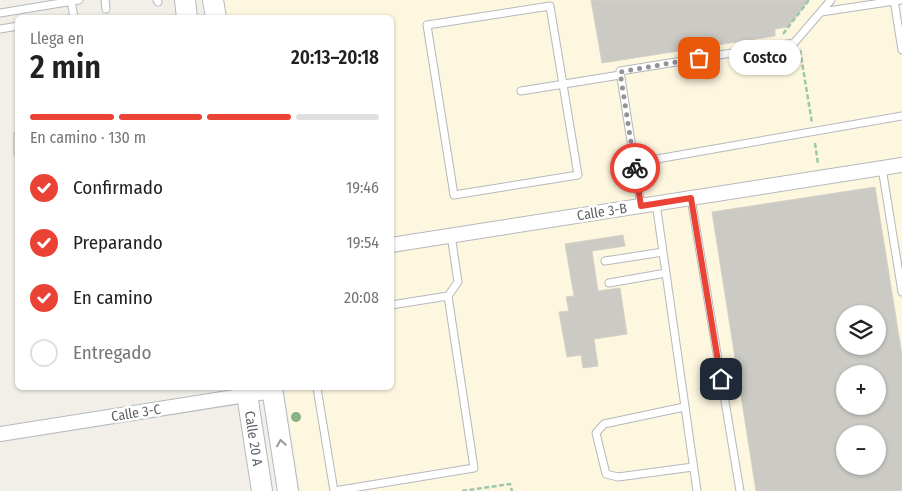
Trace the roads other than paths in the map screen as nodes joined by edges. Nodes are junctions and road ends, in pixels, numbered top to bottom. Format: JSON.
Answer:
{"nodes":[{"id":1,"x":105,"y":0,"type":"edge"},
{"id":2,"x":185,"y":0,"type":"edge"},
{"id":3,"x":213,"y":0,"type":"edge"},
{"id":4,"x":831,"y":0,"type":"edge"},
{"id":5,"x":897,"y":0,"type":"edge"},
{"id":6,"x":75,"y":1,"type":"edge"},
{"id":7,"x":106,"y":10,"type":"dead end"},
{"id":8,"x":821,"y":12,"type":"junction"},
{"id":9,"x":0,"y":13,"type":"edge"},
{"id":10,"x":74,"y":15,"type":"edge"},
{"id":11,"x":188,"y":15,"type":"edge"},
{"id":12,"x":216,"y":15,"type":"edge"},
{"id":13,"x":15,"y":27,"type":"edge"},
{"id":14,"x":0,"y":30,"type":"edge"},
{"id":15,"x":902,"y":50,"type":"edge"},
{"id":16,"x":620,"y":75,"type":"junction"},
{"id":17,"x":563,"y":85,"type":"junction"},
{"id":18,"x":521,"y":91,"type":"dead end"},
{"id":19,"x":902,"y":116,"type":"edge"},
{"id":20,"x":634,"y":163,"type":"junction"},
{"id":21,"x":902,"y":164,"type":"edge"},
{"id":22,"x":882,"y":168,"type":"junction"},
{"id":23,"x":691,"y":198,"type":"junction"},
{"id":24,"x":656,"y":203,"type":"junction"},
{"id":25,"x":641,"y":206,"type":"junction"},
{"id":26,"x":451,"y":235,"type":"junction"},
{"id":27,"x":394,"y":244,"type":"edge"},
{"id":28,"x":663,"y":252,"type":"junction"},
{"id":29,"x":605,"y":261,"type":"dead end"},
{"id":30,"x":666,"y":273,"type":"junction"},
{"id":31,"x":609,"y":283,"type":"dead end"},
{"id":32,"x":902,"y":292,"type":"edge"},
{"id":33,"x":448,"y":296,"type":"junction"},
{"id":34,"x":394,"y":305,"type":"edge"},
{"id":35,"x":272,"y":390,"type":"edge"},
{"id":36,"x":318,"y":390,"type":"edge"},
{"id":37,"x":246,"y":391,"type":"edge"},
{"id":38,"x":684,"y":408,"type":"junction"},
{"id":39,"x":0,"y":434,"type":"edge"},
{"id":40,"x":693,"y":467,"type":"junction"},
{"id":41,"x":262,"y":491,"type":"edge"},
{"id":42,"x":288,"y":491,"type":"edge"},
{"id":43,"x":697,"y":491,"type":"edge"},
{"id":44,"x":740,"y":491,"type":"edge"}],
"edges":[{"from":1,"to":7,"type":"lane"},
{"from":2,"to":11,"type":"street"},
{"from":3,"to":12,"type":"street"},
{"from":4,"to":8,"type":"lane"},
{"from":5,"to":8,"type":"lane"},
{"from":5,"to":15,"type":"lane"},
{"from":6,"to":9,"type":"lane"},
{"from":6,"to":10,"type":"lane"},
{"from":8,"to":16,"type":"lane"},
{"from":13,"to":14,"type":"lane"},
{"from":16,"to":17,"type":"lane"},
{"from":16,"to":20,"type":"lane"},
{"from":17,"to":17,"type":"lane"},
{"from":17,"to":18,"type":"lane"},
{"from":19,"to":20,"type":"lane"},
{"from":20,"to":25,"type":"lane"},
{"from":21,"to":22,"type":"street","name":"Calle 3-B"},
{"from":22,"to":23,"type":"street","name":"Calle 3-B"},
{"from":22,"to":32,"type":"lane"},
{"from":23,"to":24,"type":"street","name":"Calle 3-B"},
{"from":23,"to":44,"type":"lane"},
{"from":24,"to":25,"type":"street","name":"Calle 3-B"},
{"from":24,"to":28,"type":"lane"},
{"from":25,"to":26,"type":"street","name":"Calle 3-B"},
{"from":26,"to":27,"type":"street","name":"Calle 3-B"},
{"from":26,"to":33,"type":"lane"},
{"from":28,"to":29,"type":"lane"},
{"from":28,"to":30,"type":"lane"},
{"from":30,"to":31,"type":"lane"},
{"from":30,"to":38,"type":"lane"},
{"from":33,"to":34,"type":"lane"},
{"from":33,"to":36,"type":"lane"},
{"from":35,"to":37,"type":"street","name":"Calle 3-C"},
{"from":42,"to":35,"type":"street","name":"Calle 20 A","one_way":true},
{"from":37,"to":39,"type":"street","name":"Calle 3-C"},
{"from":37,"to":41,"type":"street","name":"Calle 20 A"},
{"from":38,"to":40,"type":"lane"},
{"from":38,"to":40,"type":"lane"},
{"from":40,"to":43,"type":"lane"}]}
